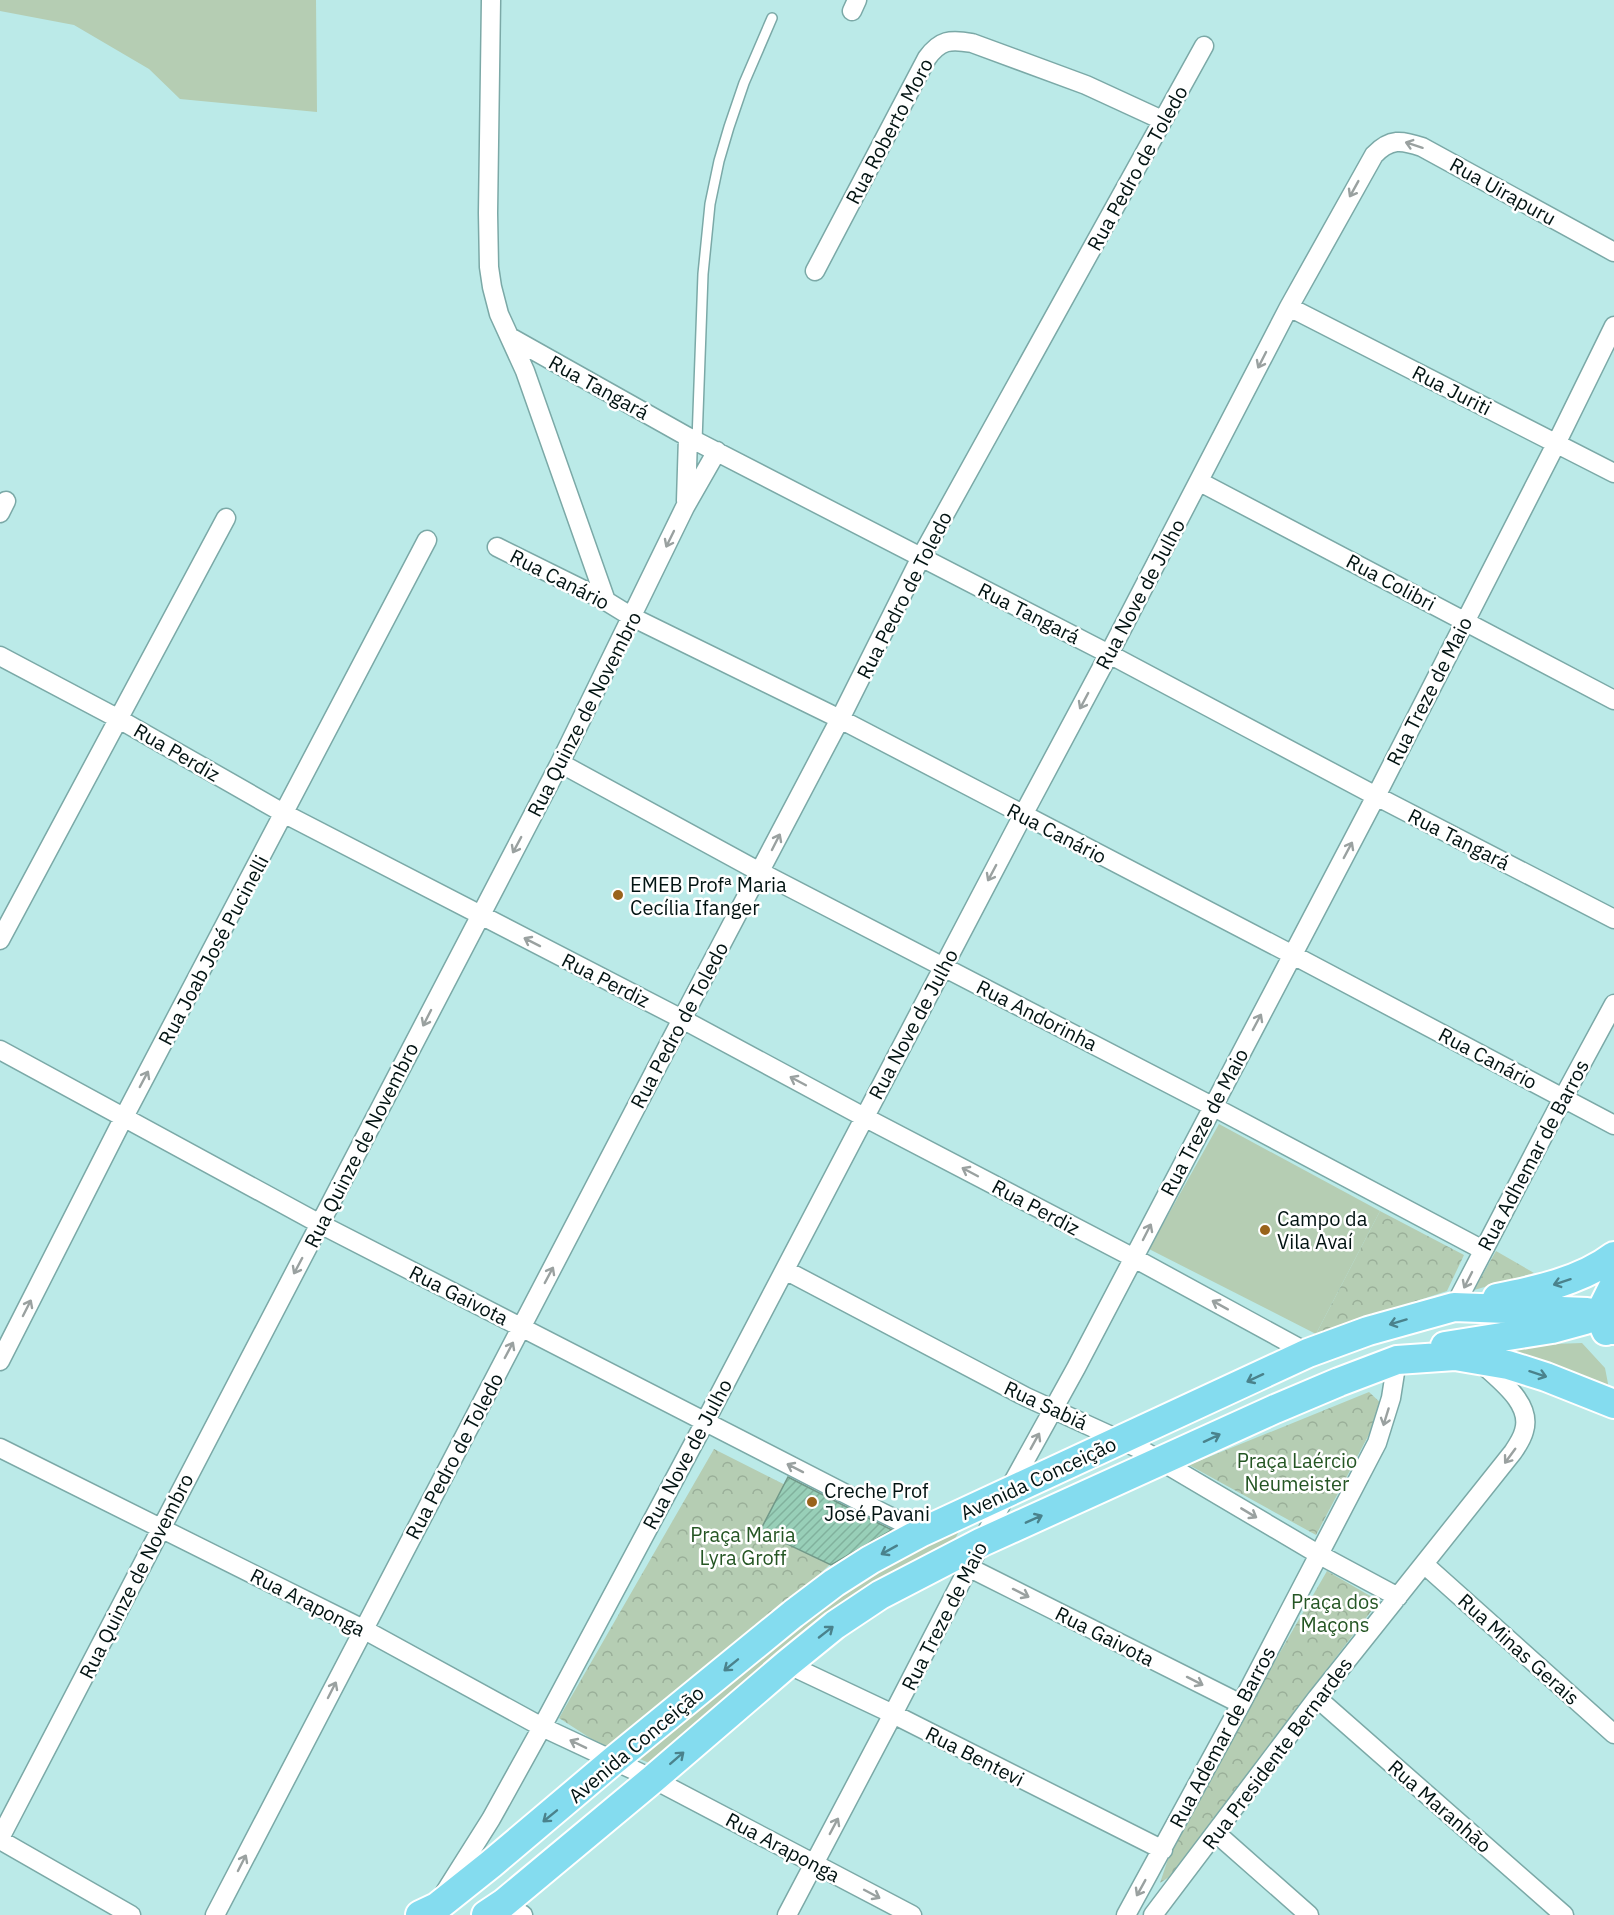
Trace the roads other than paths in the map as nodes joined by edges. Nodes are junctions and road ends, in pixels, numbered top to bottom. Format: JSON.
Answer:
{"nodes":[{"id":1,"x":491,"y":0,"type":"edge"},
{"id":2,"x":772,"y":18,"type":"dead end"},
{"id":3,"x":1204,"y":46,"type":"dead end"},
{"id":4,"x":1162,"y":120,"type":"junction"},
{"id":5,"x":1389,"y":142,"type":"joint"},
{"id":6,"x":1614,"y":252,"type":"edge"},
{"id":7,"x":815,"y":271,"type":"dead end"},
{"id":8,"x":1289,"y":307,"type":"junction"},
{"id":9,"x":1614,"y":326,"type":"edge"},
{"id":10,"x":510,"y":337,"type":"junction"},
{"id":11,"x":693,"y":439,"type":"junction"},
{"id":12,"x":1556,"y":444,"type":"junction"},
{"id":13,"x":717,"y":451,"type":"junction"},
{"id":14,"x":1614,"y":473,"type":"edge"},
{"id":15,"x":1200,"y":482,"type":"junction"},
{"id":16,"x":685,"y":507,"type":"junction"},
{"id":17,"x":226,"y":518,"type":"dead end"},
{"id":18,"x":427,"y":540,"type":"dead end"},
{"id":19,"x":497,"y":547,"type":"dead end"},
{"id":20,"x":921,"y":557,"type":"junction"},
{"id":21,"x":606,"y":601,"type":"junction"},
{"id":22,"x":632,"y":617,"type":"junction"},
{"id":23,"x":1464,"y":621,"type":"junction"},
{"id":24,"x":1109,"y":654,"type":"junction"},
{"id":25,"x":0,"y":656,"type":"edge"},
{"id":26,"x":1614,"y":700,"type":"edge"},
{"id":27,"x":117,"y":718,"type":"junction"},
{"id":28,"x":840,"y":719,"type":"junction"},
{"id":29,"x":560,"y":763,"type":"junction"},
{"id":30,"x":1376,"y":796,"type":"junction"},
{"id":31,"x":285,"y":813,"type":"junction"},
{"id":32,"x":1023,"y":815,"type":"junction"},
{"id":33,"x":760,"y":872,"type":"junction"},
{"id":34,"x":480,"y":915,"type":"junction"},
{"id":35,"x":1614,"y":919,"type":"edge"},
{"id":36,"x":0,"y":940,"type":"edge"},
{"id":37,"x":1293,"y":955,"type":"junction"},
{"id":38,"x":943,"y":967,"type":"junction"},
{"id":39,"x":1614,"y":1004,"type":"edge"},
{"id":40,"x":682,"y":1019,"type":"junction"},
{"id":41,"x":0,"y":1050,"type":"edge"},
{"id":42,"x":1563,"y":1098,"type":"junction"},
{"id":43,"x":1212,"y":1106,"type":"junction"},
{"id":44,"x":124,"y":1117,"type":"junction"},
{"id":45,"x":864,"y":1117,"type":"junction"},
{"id":46,"x":1614,"y":1125,"type":"edge"},
{"id":47,"x":320,"y":1224,"type":"junction"},
{"id":48,"x":1483,"y":1250,"type":"junction"},
{"id":49,"x":1614,"y":1256,"type":"edge"},
{"id":50,"x":1134,"y":1258,"type":"junction"},
{"id":51,"x":785,"y":1270,"type":"junction"},
{"id":52,"x":1614,"y":1285,"type":"edge"},
{"id":53,"x":1454,"y":1307,"type":"junction"},
{"id":54,"x":1609,"y":1317,"type":"edge"},
{"id":55,"x":522,"y":1327,"type":"junction"},
{"id":56,"x":1614,"y":1346,"type":"edge"},
{"id":57,"x":1308,"y":1353,"type":"junction"},
{"id":58,"x":1476,"y":1358,"type":"junction"},
{"id":59,"x":0,"y":1360,"type":"edge"},
{"id":60,"x":1397,"y":1360,"type":"junction"},
{"id":61,"x":1614,"y":1404,"type":"edge"},
{"id":62,"x":1053,"y":1410,"type":"junction"},
{"id":63,"x":705,"y":1422,"type":"junction"},
{"id":64,"x":1122,"y":1439,"type":"junction"},
{"id":65,"x":0,"y":1448,"type":"edge"},
{"id":66,"x":1162,"y":1461,"type":"junction"},
{"id":67,"x":1007,"y":1493,"type":"junction"},
{"id":68,"x":161,"y":1528,"type":"junction"},
{"id":69,"x":922,"y":1532,"type":"junction"},
{"id":70,"x":982,"y":1542,"type":"junction"},
{"id":71,"x":1318,"y":1554,"type":"junction"},
{"id":72,"x":1424,"y":1564,"type":"junction"},
{"id":73,"x":969,"y":1567,"type":"junction"},
{"id":74,"x":1398,"y":1597,"type":"junction"},
{"id":75,"x":363,"y":1629,"type":"junction"},
{"id":76,"x":787,"y":1664,"type":"junction"},
{"id":77,"x":1317,"y":1698,"type":"junction"},
{"id":78,"x":1241,"y":1704,"type":"junction"},
{"id":79,"x":893,"y":1714,"type":"junction"},
{"id":80,"x":542,"y":1727,"type":"junction"},
{"id":81,"x":1614,"y":1734,"type":"edge"},
{"id":82,"x":613,"y":1761,"type":"junction"},
{"id":83,"x":653,"y":1779,"type":"junction"},
{"id":84,"x":1216,"y":1833,"type":"junction"},
{"id":85,"x":0,"y":1839,"type":"edge"},
{"id":86,"x":1163,"y":1850,"type":"junction"},
{"id":87,"x":814,"y":1863,"type":"junction"},
{"id":88,"x":504,"y":1911,"type":"edge"},
{"id":89,"x":428,"y":1912,"type":"edge"},
{"id":90,"x":131,"y":1915,"type":"edge"},
{"id":91,"x":215,"y":1915,"type":"edge"},
{"id":92,"x":787,"y":1915,"type":"edge"},
{"id":93,"x":912,"y":1915,"type":"edge"},
{"id":94,"x":1126,"y":1915,"type":"edge"},
{"id":95,"x":1153,"y":1915,"type":"edge"},
{"id":96,"x":1309,"y":1915,"type":"edge"},
{"id":97,"x":1564,"y":1915,"type":"edge"}],
"edges":[{"from":1,"to":10,"type":"street"},
{"from":2,"to":11,"type":"lane"},
{"from":3,"to":4,"type":"street","name":"Rua Pedro de Toledo"},
{"from":4,"to":7,"type":"street","name":"Rua Roberto Moro"},
{"from":4,"to":20,"type":"street","name":"Rua Pedro de Toledo"},
{"from":6,"to":5,"type":"street","name":"Rua Uirapuru","one_way":true},
{"from":5,"to":8,"type":"street","name":"Rua Nove de Julho","one_way":true},
{"from":8,"to":12,"type":"street","name":"Rua Juriti"},
{"from":8,"to":15,"type":"street","name":"Rua Nove de Julho","one_way":true},
{"from":9,"to":12,"type":"street","name":"Rua Treze de Maio"},
{"from":10,"to":11,"type":"street","name":"Rua Tangará"},
{"from":10,"to":21,"type":"street"},
{"from":11,"to":13,"type":"street","name":"Rua Tangará"},
{"from":11,"to":16,"type":"street"},
{"from":12,"to":14,"type":"street","name":"Rua Juriti"},
{"from":12,"to":23,"type":"street","name":"Rua Treze de Maio"},
{"from":13,"to":16,"type":"street","name":"Rua Quinze de Novembro"},
{"from":13,"to":20,"type":"street","name":"Rua Tangará"},
{"from":15,"to":23,"type":"street","name":"Rua Colibri"},
{"from":15,"to":24,"type":"street","name":"Rua Nove de Julho"},
{"from":16,"to":22,"type":"street","name":"Rua Quinze de Novembro","one_way":true},
{"from":17,"to":27,"type":"street"},
{"from":18,"to":31,"type":"street","name":"Rua Joab José Pucinelli"},
{"from":19,"to":21,"type":"street","name":"Rua Canário"},
{"from":20,"to":24,"type":"street","name":"Rua Tangará"},
{"from":20,"to":28,"type":"street","name":"Rua Pedro de Toledo"},
{"from":21,"to":22,"type":"street","name":"Rua Canário"},
{"from":22,"to":28,"type":"street","name":"Rua Canário"},
{"from":22,"to":29,"type":"street","name":"Rua Quinze de Novembro"},
{"from":23,"to":26,"type":"street","name":"Rua Colibri"},
{"from":23,"to":30,"type":"street","name":"Rua Treze de Maio"},
{"from":24,"to":30,"type":"street","name":"Rua Tangará"},
{"from":24,"to":32,"type":"street","name":"Rua Nove de Julho","one_way":true},
{"from":25,"to":27,"type":"street","name":"Rua Perdiz"},
{"from":27,"to":31,"type":"street","name":"Rua Perdiz"},
{"from":27,"to":36,"type":"street"},
{"from":28,"to":32,"type":"street","name":"Rua Canário"},
{"from":33,"to":28,"type":"street","name":"Rua Pedro de Toledo","one_way":true},
{"from":29,"to":33,"type":"street","name":"Rua Andorinha"},
{"from":29,"to":34,"type":"street","name":"Rua Quinze de Novembro","one_way":true},
{"from":30,"to":35,"type":"street","name":"Rua Tangará"},
{"from":37,"to":30,"type":"street","name":"Rua Treze de Maio","one_way":true},
{"from":31,"to":34,"type":"street","name":"Rua Perdiz"},
{"from":44,"to":31,"type":"street","name":"Rua Joab José Pucinelli","one_way":true},
{"from":32,"to":37,"type":"street","name":"Rua Canário"},
{"from":32,"to":38,"type":"street","name":"Rua Nove de Julho","one_way":true},
{"from":33,"to":38,"type":"street","name":"Rua Andorinha"},
{"from":33,"to":40,"type":"street","name":"Rua Pedro de Toledo"},
{"from":40,"to":34,"type":"street","name":"Rua Perdiz","one_way":true},
{"from":34,"to":47,"type":"street","name":"Rua Quinze de Novembro","one_way":true},
{"from":37,"to":42,"type":"street","name":"Rua Canário"},
{"from":43,"to":37,"type":"street","name":"Rua Treze de Maio","one_way":true},
{"from":38,"to":43,"type":"street","name":"Rua Andorinha"},
{"from":38,"to":45,"type":"street","name":"Rua Nove de Julho"},
{"from":39,"to":42,"type":"street","name":"Rua Adhemar de Barros"},
{"from":45,"to":40,"type":"street","name":"Rua Perdiz","one_way":true},
{"from":55,"to":40,"type":"street","name":"Rua Pedro de Toledo","one_way":true},
{"from":41,"to":44,"type":"street","name":"Rua Gaivota"},
{"from":42,"to":46,"type":"street","name":"Rua Canário"},
{"from":42,"to":48,"type":"street","name":"Rua Adhemar de Barros"},
{"from":43,"to":48,"type":"street","name":"Rua Andorinha"},
{"from":50,"to":43,"type":"street","name":"Rua Treze de Maio","one_way":true},
{"from":44,"to":47,"type":"street","name":"Rua Gaivota"},
{"from":59,"to":44,"type":"street","name":"Rua Joab José Pucinelli","one_way":true},
{"from":50,"to":45,"type":"street","name":"Rua Perdiz","one_way":true},
{"from":45,"to":51,"type":"street","name":"Rua Nove de Julho"},
{"from":47,"to":55,"type":"street","name":"Rua Gaivota"},
{"from":47,"to":68,"type":"street","name":"Rua Quinze de Novembro","one_way":true},
{"from":48,"to":53,"type":"street","name":"Rua Adhemar de Barros","one_way":true},
{"from":49,"to":53,"type":"main road","one_way":true},
{"from":57,"to":50,"type":"street","name":"Rua Perdiz","one_way":true},
{"from":50,"to":62,"type":"street","name":"Rua Treze de Maio"},
{"from":51,"to":62,"type":"street","name":"Rua Sabiá"},
{"from":51,"to":63,"type":"street","name":"Rua Nove de Julho"},
{"from":52,"to":54,"type":"main road"},
{"from":53,"to":54,"type":"main road","name":"Avenida Conceição"},
{"from":53,"to":57,"type":"main road","name":"Avenida Conceição","one_way":true},
{"from":54,"to":56,"type":"main road"},
{"from":54,"to":60,"type":"main road"},
{"from":55,"to":63,"type":"street","name":"Rua Gaivota"},
{"from":75,"to":55,"type":"street","name":"Rua Pedro de Toledo","one_way":true},
{"from":57,"to":64,"type":"main road","name":"Avenida Conceição","one_way":true},
{"from":58,"to":60,"type":"main road","name":"Avenida Conceição"},
{"from":58,"to":61,"type":"main road","name":"Avenida Conceição","one_way":true},
{"from":58,"to":72,"type":"street","name":"Rua Presidente Bernardes","one_way":true},
{"from":66,"to":60,"type":"main road","name":"Avenida Conceição","one_way":true},
{"from":60,"to":71,"type":"street","name":"Rua Ademar de Barros","one_way":true},
{"from":62,"to":64,"type":"street","name":"Rua Sabiá"},
{"from":67,"to":62,"type":"street","name":"Rua Treze de Maio","one_way":true},
{"from":69,"to":63,"type":"street","name":"Rua Gaivota","one_way":true},
{"from":63,"to":80,"type":"street","name":"Rua Nove de Julho"},
{"from":64,"to":66,"type":"street","name":"Rua Sabiá"},
{"from":64,"to":67,"type":"main road","name":"Avenida Conceição"},
{"from":65,"to":68,"type":"street","name":"Rua Araponga"},
{"from":70,"to":66,"type":"main road","name":"Avenida Conceição","one_way":true},
{"from":66,"to":71,"type":"street","name":"Rua Sabiá","one_way":true},
{"from":67,"to":69,"type":"main road","name":"Avenida Conceição"},
{"from":67,"to":70,"type":"street","name":"Rua Treze de Maio"},
{"from":68,"to":75,"type":"street","name":"Rua Araponga"},
{"from":68,"to":85,"type":"street","name":"Rua Quinze de Novembro"},
{"from":69,"to":82,"type":"main road","name":"Avenida Conceição","one_way":true},
{"from":70,"to":73,"type":"street","name":"Rua Treze de Maio"},
{"from":76,"to":70,"type":"main road","name":"Avenida Conceição","one_way":true},
{"from":71,"to":74,"type":"street","name":"Rua Sabiá"},
{"from":71,"to":78,"type":"street","name":"Rua Ademar de Barros"},
{"from":72,"to":74,"type":"street","name":"Rua Presidente Bernardes"},
{"from":72,"to":81,"type":"street","name":"Rua Minas Gerais"},
{"from":73,"to":78,"type":"street","name":"Rua Gaivota","one_way":true},
{"from":73,"to":79,"type":"street","name":"Rua Treze de Maio"},
{"from":74,"to":77,"type":"street","name":"Rua Presidente Bernardes"},
{"from":75,"to":80,"type":"street","name":"Rua Araponga"},
{"from":91,"to":75,"type":"street","name":"Rua Pedro de Toledo","one_way":true},
{"from":76,"to":79,"type":"street","name":"Rua Bentevi"},
{"from":83,"to":76,"type":"main road","name":"Avenida Conceição","one_way":true},
{"from":77,"to":84,"type":"street","name":"Rua Presidente Bernardes"},
{"from":77,"to":97,"type":"street","name":"Rua Maranhão"},
{"from":78,"to":86,"type":"street","name":"Rua Ademar de Barros"},
{"from":79,"to":86,"type":"street","name":"Rua Bentevi"},
{"from":87,"to":79,"type":"street","name":"Rua Treze de Maio","one_way":true},
{"from":82,"to":80,"type":"street","name":"Rua Araponga","one_way":true},
{"from":80,"to":89,"type":"street","name":"Rua Nove de Julho"},
{"from":82,"to":83,"type":"street","name":"Rua Araponga"},
{"from":82,"to":89,"type":"main road","name":"Avenida Conceição","one_way":true},
{"from":83,"to":87,"type":"street","name":"Rua Araponga"},
{"from":83,"to":88,"type":"main road","name":"Avenida Conceição"},
{"from":84,"to":95,"type":"street","name":"Rua Presidente Bernardes"},
{"from":84,"to":96,"type":"street"},
{"from":85,"to":90,"type":"street"},
{"from":86,"to":94,"type":"street","name":"Rua Ademar de Barros","one_way":true},
{"from":87,"to":92,"type":"street","name":"Rua Treze de Maio"},
{"from":87,"to":93,"type":"street","name":"Rua Araponga","one_way":true}]}
